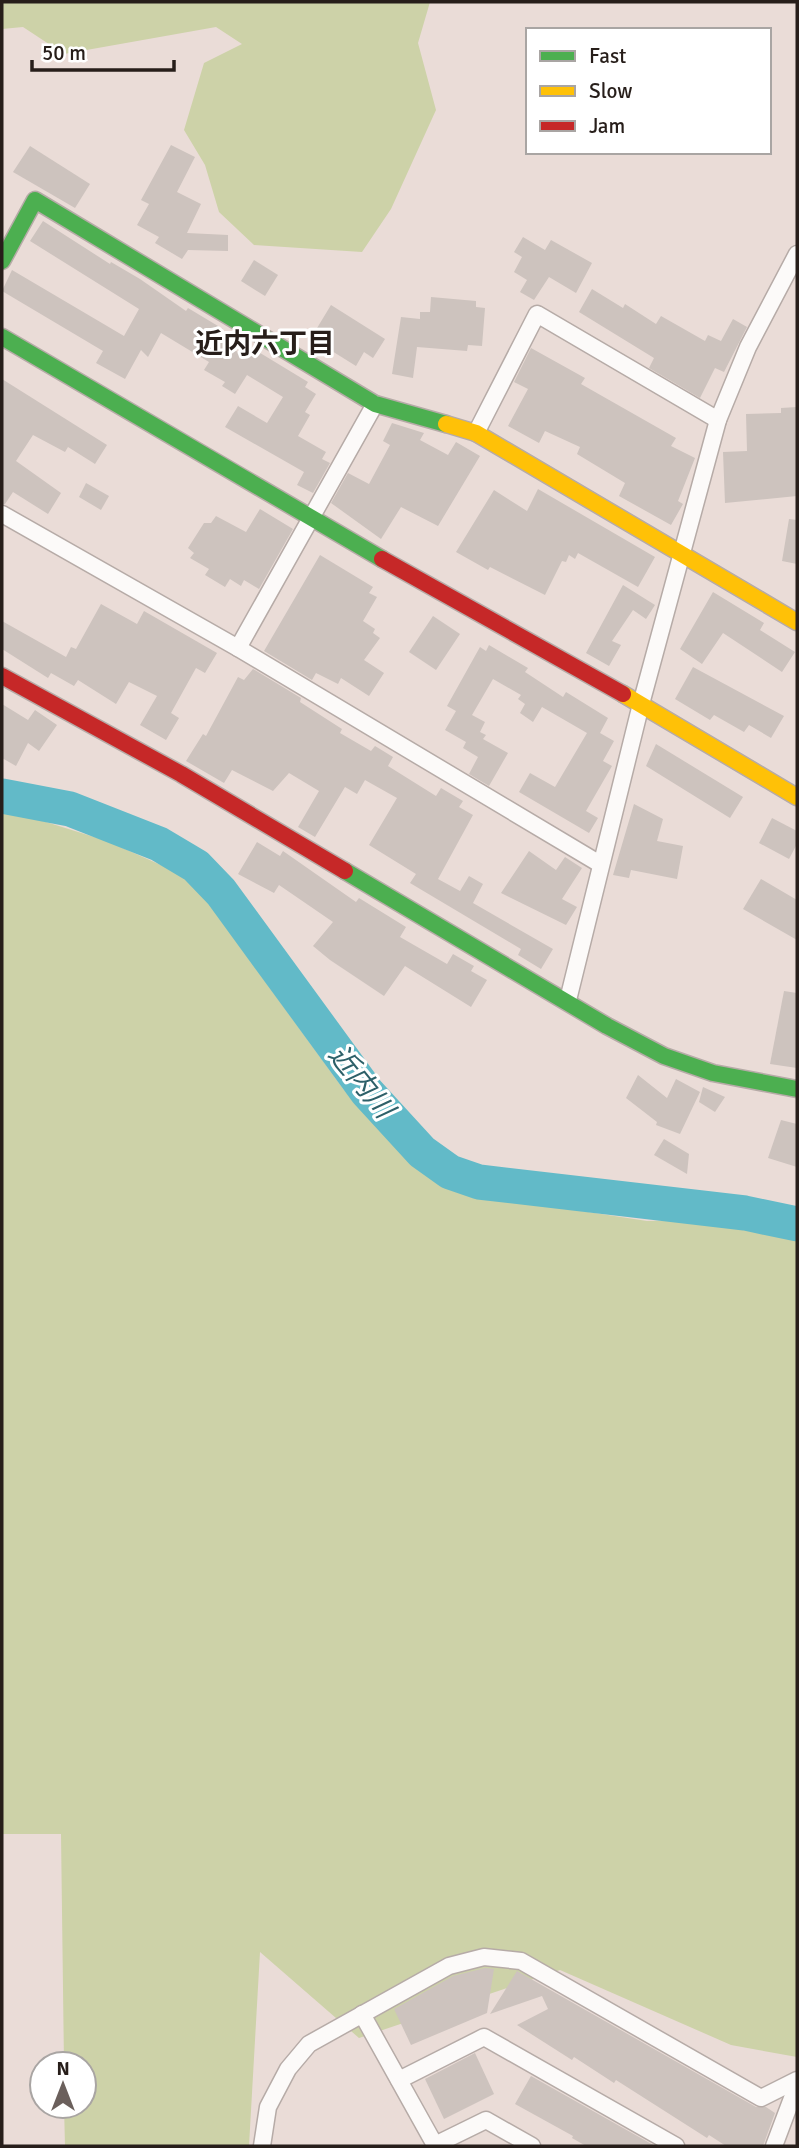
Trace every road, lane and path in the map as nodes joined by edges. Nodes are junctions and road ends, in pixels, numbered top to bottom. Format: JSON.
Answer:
{"nodes":[{"id":1,"x":797,"y":254,"type":"edge"},
{"id":2,"x":2,"y":261,"type":"edge"},
{"id":3,"x":2,"y":337,"type":"edge"},
{"id":4,"x":374,"y":404,"type":"junction"},
{"id":5,"x":718,"y":421,"type":"junction"},
{"id":6,"x":476,"y":433,"type":"junction"},
{"id":7,"x":2,"y":514,"type":"edge"},
{"id":8,"x":311,"y":519,"type":"junction"},
{"id":9,"x":682,"y":554,"type":"junction"},
{"id":10,"x":797,"y":622,"type":"edge"},
{"id":11,"x":238,"y":648,"type":"junction"},
{"id":12,"x":2,"y":676,"type":"edge"},
{"id":13,"x":641,"y":704,"type":"junction"},
{"id":14,"x":797,"y":797,"type":"edge"},
{"id":15,"x":600,"y":864,"type":"junction"},
{"id":16,"x":568,"y":1000,"type":"junction"},
{"id":17,"x":797,"y":1089,"type":"edge"},
{"id":18,"x":362,"y":2014,"type":"junction"},
{"id":19,"x":399,"y":2080,"type":"junction"},
{"id":20,"x":797,"y":2083,"type":"edge"},
{"id":21,"x":653,"y":2141,"type":"edge"},
{"id":22,"x":262,"y":2146,"type":"edge"},
{"id":23,"x":531,"y":2146,"type":"edge"},
{"id":24,"x":676,"y":2146,"type":"edge"},
{"id":25,"x":774,"y":2146,"type":"edge"}],
"edges":[{"from":1,"to":5,"type":"street"},
{"from":2,"to":4,"type":"street"},
{"from":3,"to":8,"type":"street"},
{"from":4,"to":6,"type":"street"},
{"from":4,"to":8,"type":"street"},
{"from":5,"to":6,"type":"street"},
{"from":5,"to":9,"type":"street"},
{"from":6,"to":9,"type":"street"},
{"from":7,"to":11,"type":"street"},
{"from":8,"to":11,"type":"street"},
{"from":8,"to":13,"type":"street"},
{"from":9,"to":10,"type":"street"},
{"from":9,"to":13,"type":"street"},
{"from":11,"to":15,"type":"street"},
{"from":12,"to":16,"type":"street"},
{"from":13,"to":14,"type":"street"},
{"from":13,"to":15,"type":"street"},
{"from":15,"to":16,"type":"street"},
{"from":16,"to":17,"type":"street"},
{"from":18,"to":19,"type":"street"},
{"from":18,"to":20,"type":"street"},
{"from":18,"to":22,"type":"street"},
{"from":19,"to":21,"type":"street"},
{"from":19,"to":23,"type":"street"},
{"from":20,"to":25,"type":"street"},
{"from":21,"to":24,"type":"street"}]}
